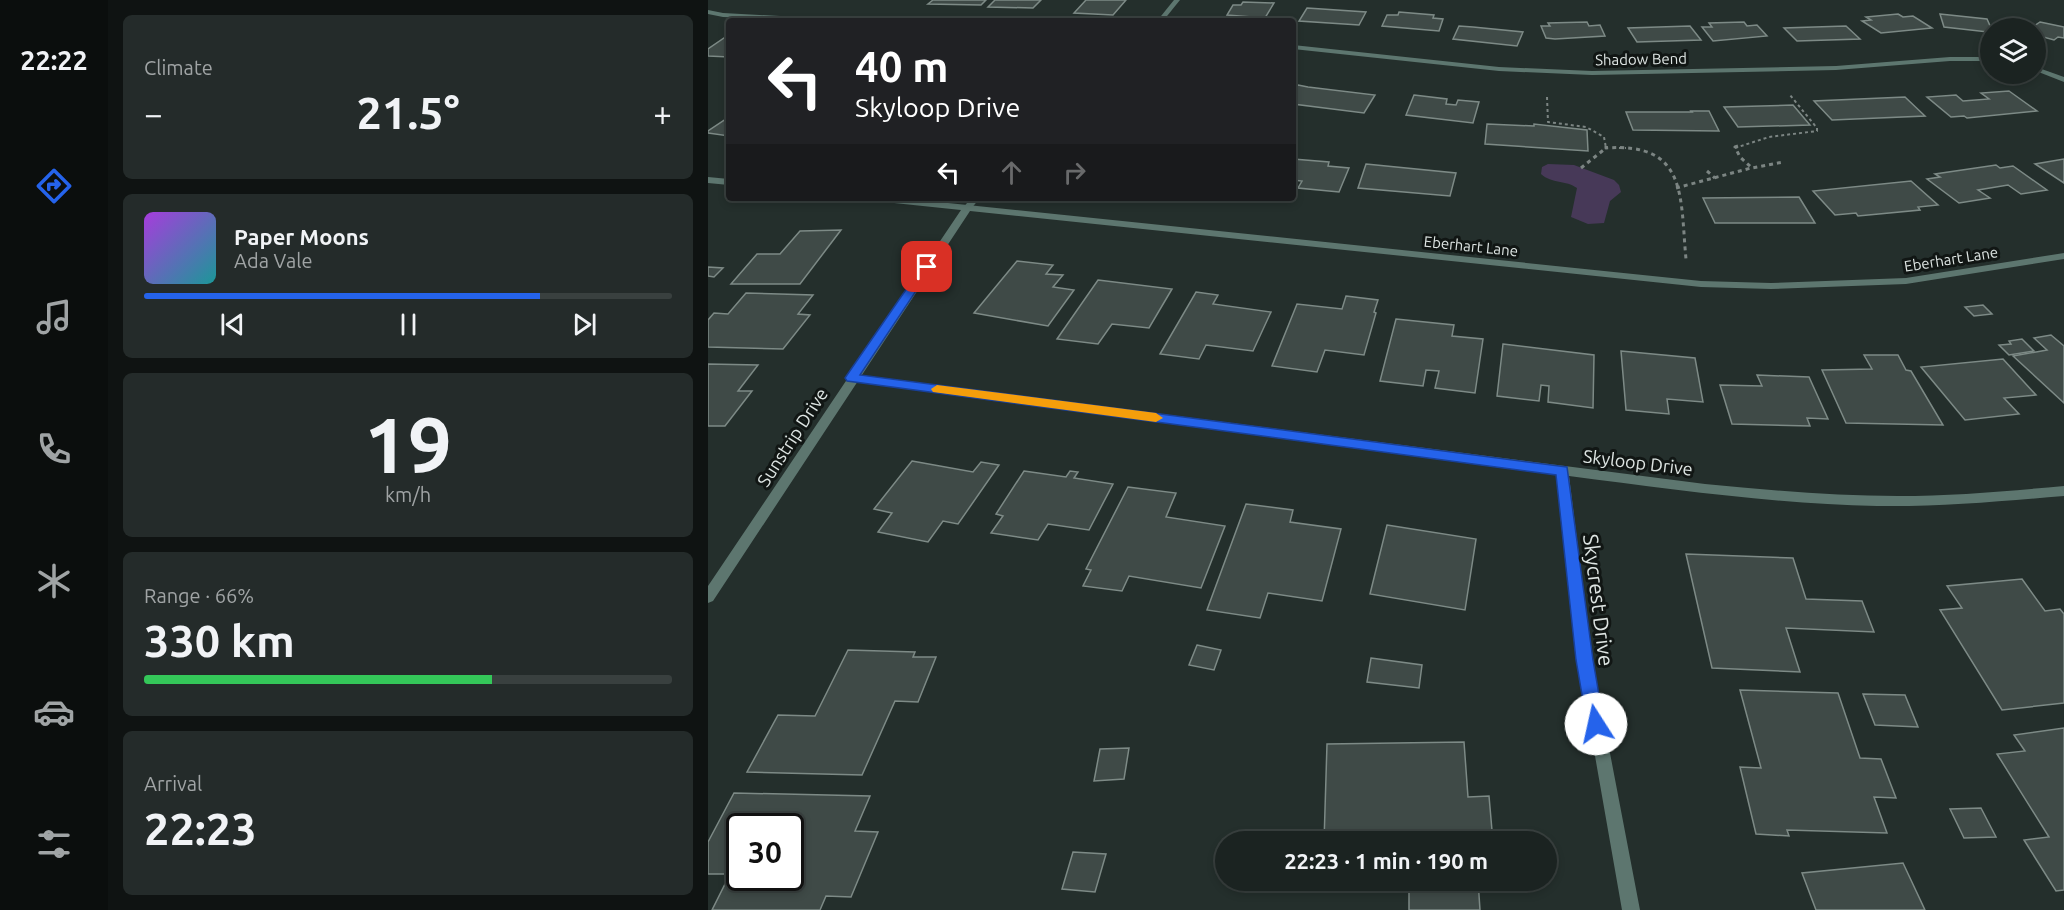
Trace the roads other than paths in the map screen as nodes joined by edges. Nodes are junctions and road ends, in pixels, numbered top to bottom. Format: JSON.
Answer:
{"nodes":[{"id":1,"x":1177,"y":0,"type":"edge"},
{"id":2,"x":708,"y":12,"type":"edge"},
{"id":3,"x":779,"y":18,"type":"edge"},
{"id":4,"x":1162,"y":18,"type":"edge"},
{"id":5,"x":1296,"y":47,"type":"edge"},
{"id":6,"x":1980,"y":59,"type":"edge"},
{"id":7,"x":2046,"y":73,"type":"edge"},
{"id":8,"x":2064,"y":80,"type":"edge"},
{"id":9,"x":708,"y":180,"type":"edge"},
{"id":10,"x":726,"y":182,"type":"edge"},
{"id":11,"x":903,"y":201,"type":"edge"},
{"id":12,"x":973,"y":201,"type":"edge"},
{"id":13,"x":967,"y":208,"type":"junction"},
{"id":14,"x":2064,"y":256,"type":"edge"},
{"id":15,"x":852,"y":378,"type":"junction"},
{"id":16,"x":1562,"y":471,"type":"junction"},
{"id":17,"x":2063,"y":493,"type":"edge"},
{"id":18,"x":708,"y":597,"type":"edge"},
{"id":19,"x":1631,"y":910,"type":"edge"}],
"edges":[{"from":1,"to":4,"type":"street"},
{"from":2,"to":3,"type":"street"},
{"from":5,"to":6,"type":"street","name":"Shadow Bend"},
{"from":7,"to":8,"type":"street"},
{"from":9,"to":10,"type":"street"},
{"from":11,"to":13,"type":"street","name":"Eberhart Lane"},
{"from":12,"to":13,"type":"street","name":"Sunstrip Drive"},
{"from":13,"to":14,"type":"street","name":"Eberhart Lane"},
{"from":13,"to":15,"type":"street","name":"Sunstrip Drive"},
{"from":15,"to":16,"type":"street","name":"Skyloop Drive"},
{"from":15,"to":18,"type":"street","name":"Sunstrip Drive"},
{"from":16,"to":17,"type":"street","name":"Skyloop Drive"},
{"from":16,"to":19,"type":"street","name":"Skycrest Drive"}]}
